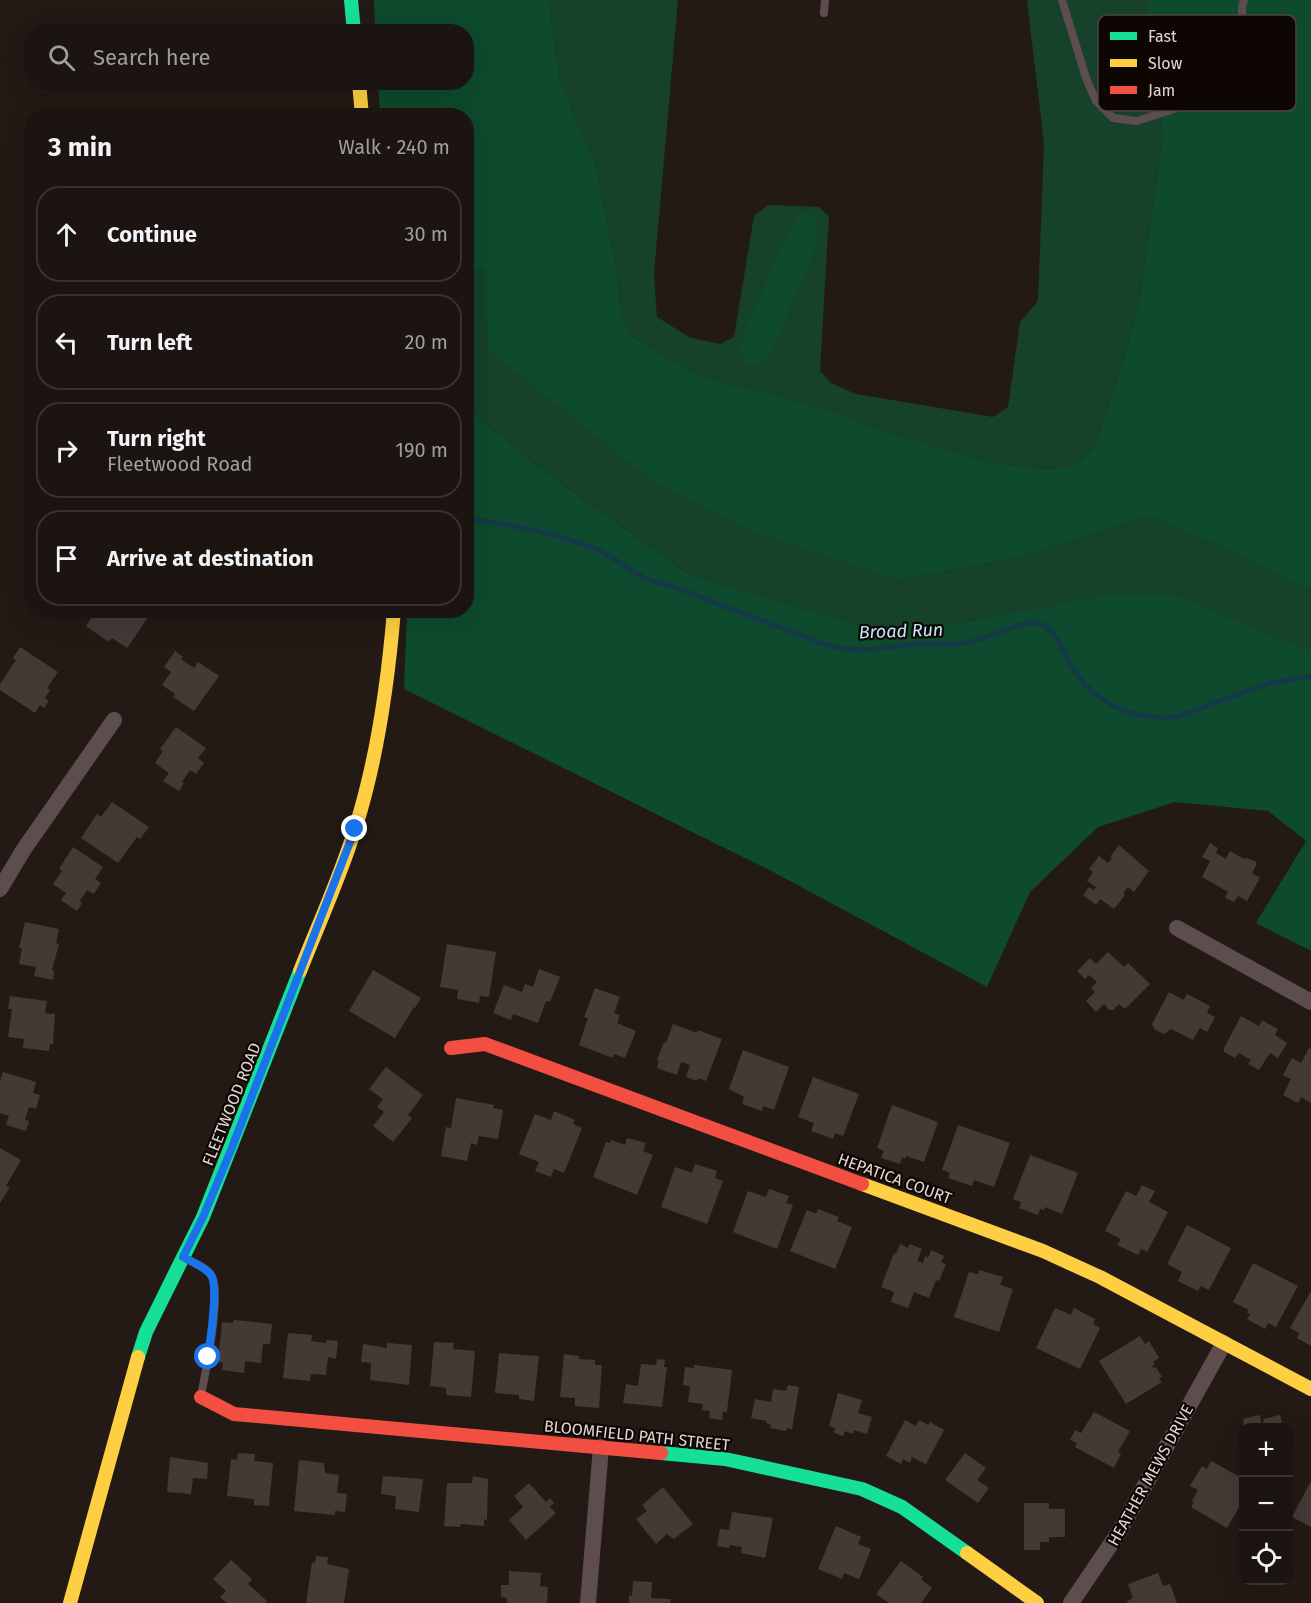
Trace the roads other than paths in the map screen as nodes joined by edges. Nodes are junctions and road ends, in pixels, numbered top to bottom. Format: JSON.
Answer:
{"nodes":[{"id":1,"x":351,"y":0,"type":"edge"},
{"id":2,"x":825,"y":0,"type":"edge"},
{"id":3,"x":1062,"y":0,"type":"edge"},
{"id":4,"x":1244,"y":0,"type":"edge"},
{"id":5,"x":824,"y":13,"type":"dead end"},
{"id":6,"x":1242,"y":15,"type":"edge"},
{"id":7,"x":353,"y":24,"type":"edge"},
{"id":8,"x":360,"y":90,"type":"edge"},
{"id":9,"x":1098,"y":103,"type":"edge"},
{"id":10,"x":361,"y":108,"type":"edge"},
{"id":11,"x":1106,"y":111,"type":"edge"},
{"id":12,"x":1168,"y":111,"type":"edge"},
{"id":13,"x":394,"y":618,"type":"edge"},
{"id":14,"x":114,"y":720,"type":"dead end"},
{"id":15,"x":0,"y":889,"type":"edge"},
{"id":16,"x":1177,"y":928,"type":"dead end"},
{"id":17,"x":1311,"y":1002,"type":"edge"},
{"id":18,"x":451,"y":1048,"type":"dead end"},
{"id":19,"x":183,"y":1257,"type":"junction"},
{"id":20,"x":1224,"y":1343,"type":"junction"},
{"id":21,"x":1311,"y":1389,"type":"edge"},
{"id":22,"x":201,"y":1397,"type":"joint"},
{"id":23,"x":601,"y":1447,"type":"junction"},
{"id":24,"x":70,"y":1603,"type":"edge"},
{"id":25,"x":588,"y":1603,"type":"edge"},
{"id":26,"x":1037,"y":1603,"type":"edge"},
{"id":27,"x":1071,"y":1603,"type":"edge"}],
"edges":[{"from":1,"to":7,"type":"street"},
{"from":2,"to":5,"type":"lane"},
{"from":3,"to":9,"type":"lane"},
{"from":4,"to":6,"type":"lane"},
{"from":8,"to":10,"type":"street"},
{"from":11,"to":12,"type":"lane"},
{"from":13,"to":19,"type":"street","name":"FLEETWOOD ROAD"},
{"from":14,"to":15,"type":"street"},
{"from":16,"to":17,"type":"street"},
{"from":18,"to":20,"type":"street","name":"HEPATICA COURT"},
{"from":19,"to":22,"type":"lane"},
{"from":19,"to":24,"type":"street","name":"FLEETWOOD ROAD"},
{"from":20,"to":21,"type":"street","name":"HEPATICA COURT"},
{"from":20,"to":27,"type":"street","name":"HEATHER MEWS DRIVE"},
{"from":22,"to":23,"type":"street","name":"BLOOMFIELD PATH STREET"},
{"from":23,"to":25,"type":"street"},
{"from":23,"to":26,"type":"street","name":"BLOOMFIELD PATH STREET"}]}
